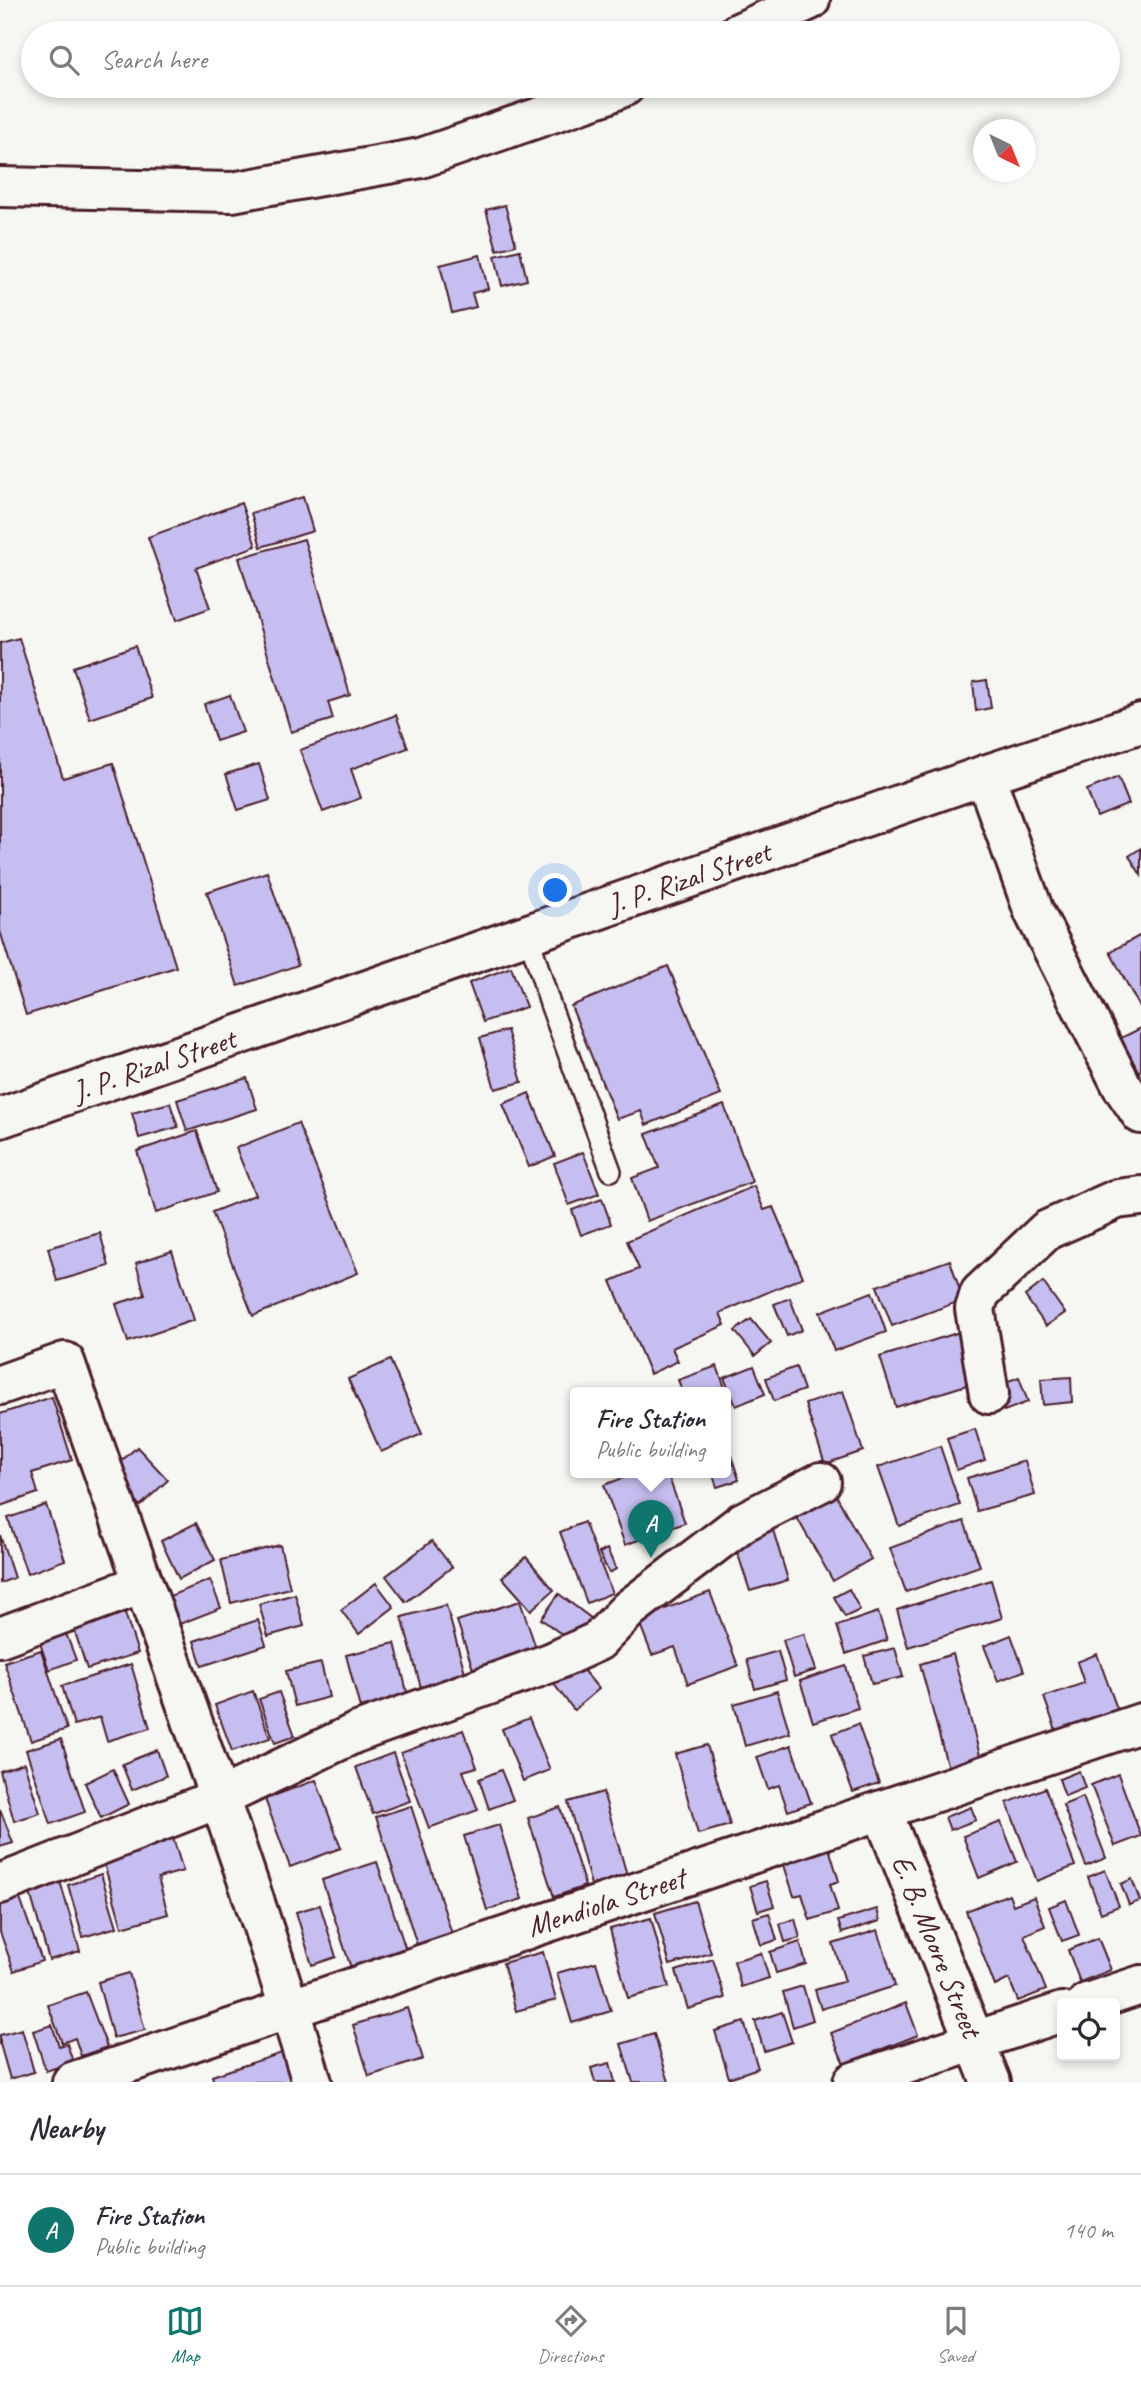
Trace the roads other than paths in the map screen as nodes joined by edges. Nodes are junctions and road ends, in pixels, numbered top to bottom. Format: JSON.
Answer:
{"nodes":[{"id":1,"x":810,"y":0,"type":"edge"},
{"id":2,"x":764,"y":21,"type":"edge"},
{"id":3,"x":598,"y":98,"type":"edge"},
{"id":4,"x":0,"y":187,"type":"edge"},
{"id":5,"x":1141,"y":723,"type":"edge"},
{"id":6,"x":985,"y":775,"type":"junction"},
{"id":7,"x":528,"y":934,"type":"junction"},
{"id":8,"x":1141,"y":1114,"type":"edge"},
{"id":9,"x":0,"y":1118,"type":"edge"},
{"id":10,"x":611,"y":1171,"type":"dead end"},
{"id":11,"x":1141,"y":1196,"type":"edge"},
{"id":12,"x":0,"y":1385,"type":"edge"},
{"id":13,"x":989,"y":1394,"type":"dead end"},
{"id":14,"x":821,"y":1482,"type":"dead end"},
{"id":15,"x":142,"y":1584,"type":"junction"},
{"id":16,"x":0,"y":1637,"type":"edge"},
{"id":17,"x":1141,"y":1723,"type":"edge"},
{"id":18,"x":220,"y":1798,"type":"junction"},
{"id":19,"x":882,"y":1811,"type":"junction"},
{"id":20,"x":0,"y":1884,"type":"edge"},
{"id":21,"x":1141,"y":1985,"type":"edge"},
{"id":22,"x":1102,"y":1998,"type":"edge"},
{"id":23,"x":290,"y":2007,"type":"junction"},
{"id":24,"x":1057,"y":2014,"type":"edge"},
{"id":25,"x":976,"y":2042,"type":"junction"},
{"id":26,"x":72,"y":2082,"type":"edge"},
{"id":27,"x":312,"y":2082,"type":"edge"},
{"id":28,"x":853,"y":2082,"type":"edge"},
{"id":29,"x":990,"y":2082,"type":"edge"}],
"edges":[{"from":1,"to":2,"type":"street"},
{"from":3,"to":4,"type":"street"},
{"from":5,"to":6,"type":"street","name":"J. P. Rizal Street"},
{"from":6,"to":7,"type":"street","name":"J. P. Rizal Street"},
{"from":6,"to":8,"type":"street"},
{"from":7,"to":9,"type":"street","name":"J. P. Rizal Street"},
{"from":7,"to":10,"type":"lane"},
{"from":11,"to":13,"type":"street"},
{"from":12,"to":15,"type":"street"},
{"from":14,"to":18,"type":"street"},
{"from":15,"to":16,"type":"street"},
{"from":15,"to":18,"type":"street"},
{"from":17,"to":19,"type":"street","name":"Mendiola Street"},
{"from":18,"to":20,"type":"street"},
{"from":18,"to":23,"type":"street"},
{"from":19,"to":23,"type":"street","name":"Mendiola Street"},
{"from":19,"to":25,"type":"street","name":"E. B. Moore Street"},
{"from":21,"to":22,"type":"street"},
{"from":23,"to":26,"type":"street","name":"Mendiola Street"},
{"from":23,"to":27,"type":"street"},
{"from":24,"to":25,"type":"street"},
{"from":25,"to":28,"type":"street"},
{"from":25,"to":29,"type":"street","name":"E. B. Moore Street"}]}
